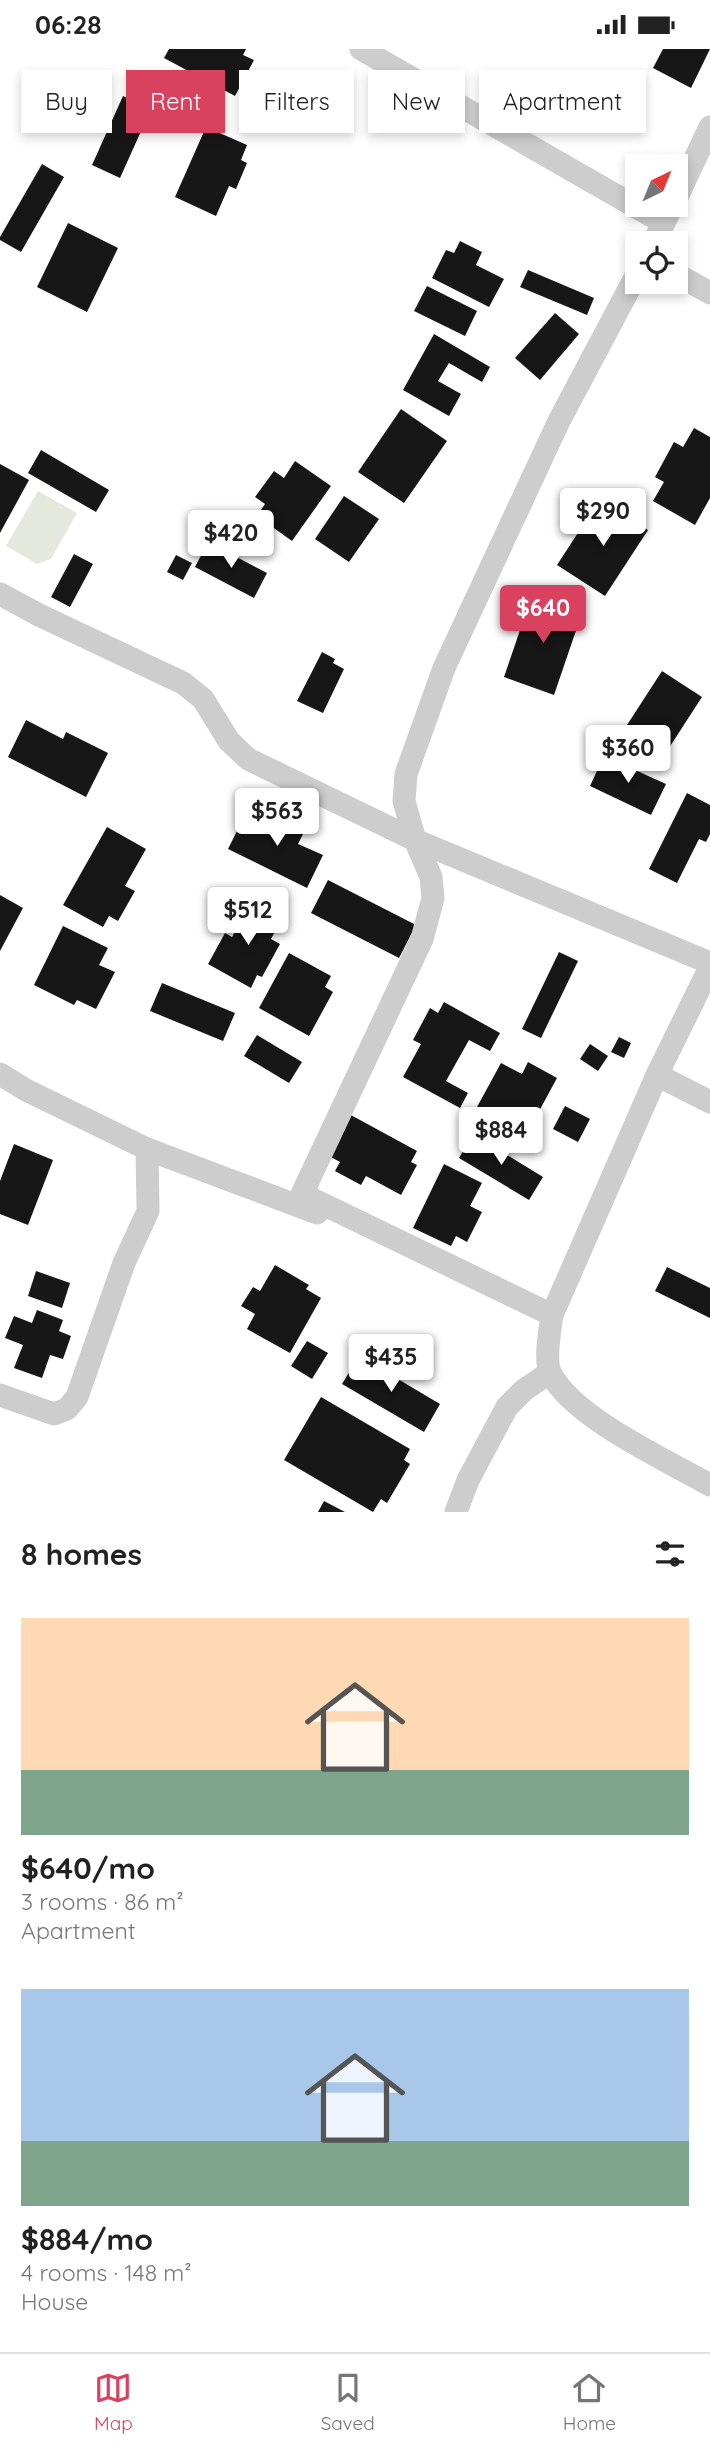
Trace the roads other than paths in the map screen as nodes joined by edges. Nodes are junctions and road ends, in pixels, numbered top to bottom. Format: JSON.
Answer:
{"nodes":[{"id":1,"x":361,"y":49,"type":"edge"},
{"id":2,"x":710,"y":127,"type":"edge"},
{"id":3,"x":688,"y":174,"type":"edge"},
{"id":4,"x":663,"y":224,"type":"edge"},
{"id":5,"x":688,"y":281,"type":"edge"},
{"id":6,"x":710,"y":293,"type":"edge"},
{"id":7,"x":626,"y":294,"type":"edge"},
{"id":8,"x":0,"y":594,"type":"edge"},
{"id":9,"x":415,"y":840,"type":"junction"},
{"id":10,"x":710,"y":965,"type":"edge"},
{"id":11,"x":0,"y":1074,"type":"edge"},
{"id":12,"x":657,"y":1075,"type":"junction"},
{"id":13,"x":710,"y":1102,"type":"edge"},
{"id":14,"x":147,"y":1149,"type":"junction"},
{"id":15,"x":552,"y":1315,"type":"junction"},
{"id":16,"x":550,"y":1373,"type":"junction"},
{"id":17,"x":0,"y":1395,"type":"edge"},
{"id":18,"x":710,"y":1485,"type":"edge"},
{"id":19,"x":456,"y":1512,"type":"edge"}],
"edges":[{"from":1,"to":4,"type":"street"},
{"from":2,"to":3,"type":"street"},
{"from":5,"to":6,"type":"street"},
{"from":7,"to":9,"type":"street"},
{"from":8,"to":9,"type":"street"},
{"from":9,"to":10,"type":"street"},
{"from":9,"to":15,"type":"street"},
{"from":10,"to":12,"type":"street"},
{"from":11,"to":14,"type":"street"},
{"from":12,"to":13,"type":"street"},
{"from":12,"to":15,"type":"street"},
{"from":14,"to":15,"type":"street"},
{"from":14,"to":17,"type":"street"},
{"from":15,"to":16,"type":"street"},
{"from":16,"to":18,"type":"street"},
{"from":16,"to":19,"type":"street"}]}
